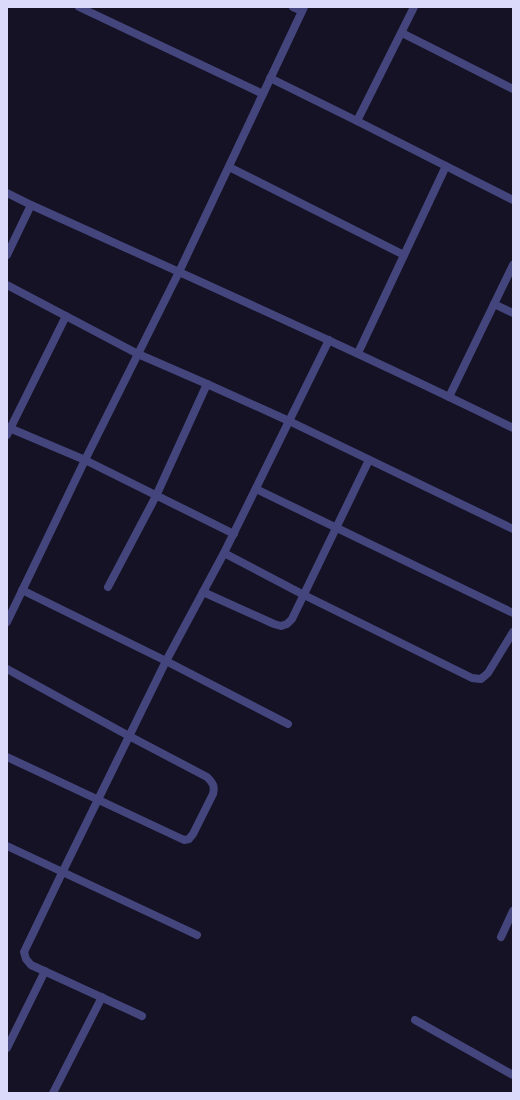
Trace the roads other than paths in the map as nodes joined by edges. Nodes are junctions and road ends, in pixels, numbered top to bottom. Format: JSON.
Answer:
{"nodes":[{"id":1,"x":79,"y":7,"type":"edge"},
{"id":2,"x":293,"y":7,"type":"edge"},
{"id":3,"x":414,"y":7,"type":"edge"},
{"id":4,"x":303,"y":9,"type":"edge"},
{"id":5,"x":402,"y":33,"type":"junction"},
{"id":6,"x":270,"y":78,"type":"junction"},
{"id":7,"x":513,"y":89,"type":"edge"},
{"id":8,"x":263,"y":94,"type":"junction"},
{"id":9,"x":357,"y":121,"type":"junction"},
{"id":10,"x":446,"y":166,"type":"junction"},
{"id":11,"x":228,"y":167,"type":"junction"},
{"id":12,"x":7,"y":193,"type":"edge"},
{"id":13,"x":513,"y":200,"type":"edge"},
{"id":14,"x":31,"y":205,"type":"junction"},
{"id":15,"x":7,"y":255,"type":"edge"},
{"id":16,"x":404,"y":255,"type":"junction"},
{"id":17,"x":513,"y":265,"type":"edge"},
{"id":18,"x":179,"y":272,"type":"junction"},
{"id":19,"x":7,"y":286,"type":"edge"},
{"id":20,"x":494,"y":304,"type":"junction"},
{"id":21,"x":513,"y":313,"type":"edge"},
{"id":22,"x":66,"y":316,"type":"junction"},
{"id":23,"x":329,"y":340,"type":"junction"},
{"id":24,"x":358,"y":353,"type":"junction"},
{"id":25,"x":138,"y":354,"type":"junction"},
{"id":26,"x":207,"y":384,"type":"junction"},
{"id":27,"x":449,"y":397,"type":"junction"},
{"id":28,"x":289,"y":421,"type":"junction"},
{"id":29,"x":513,"y":428,"type":"edge"},
{"id":30,"x":8,"y":430,"type":"edge"},
{"id":31,"x":85,"y":460,"type":"junction"},
{"id":32,"x":369,"y":460,"type":"junction"},
{"id":33,"x":256,"y":489,"type":"junction"},
{"id":34,"x":156,"y":496,"type":"junction"},
{"id":35,"x":336,"y":528,"type":"junction"},
{"id":36,"x":513,"y":529,"type":"edge"},
{"id":37,"x":234,"y":534,"type":"junction"},
{"id":38,"x":224,"y":553,"type":"junction"},
{"id":39,"x":108,"y":588,"type":"dead end"},
{"id":40,"x":22,"y":590,"type":"junction"},
{"id":41,"x":203,"y":592,"type":"junction"},
{"id":42,"x":304,"y":595,"type":"junction"},
{"id":43,"x":513,"y":613,"type":"edge"},
{"id":44,"x":7,"y":622,"type":"edge"},
{"id":45,"x":513,"y":632,"type":"edge"},
{"id":46,"x":166,"y":661,"type":"junction"},
{"id":47,"x":7,"y":669,"type":"edge"},
{"id":48,"x":288,"y":724,"type":"dead end"},
{"id":49,"x":129,"y":736,"type":"junction"},
{"id":50,"x":7,"y":757,"type":"edge"},
{"id":51,"x":98,"y":800,"type":"junction"},
{"id":52,"x":7,"y":846,"type":"edge"},
{"id":53,"x":62,"y":873,"type":"junction"},
{"id":54,"x":513,"y":911,"type":"edge"},
{"id":55,"x":197,"y":935,"type":"dead end"},
{"id":56,"x":501,"y":937,"type":"dead end"},
{"id":57,"x":45,"y":971,"type":"junction"},
{"id":58,"x":102,"y":997,"type":"junction"},
{"id":59,"x":142,"y":1016,"type":"dead end"},
{"id":60,"x":415,"y":1020,"type":"dead end"},
{"id":61,"x":7,"y":1048,"type":"edge"},
{"id":62,"x":513,"y":1075,"type":"edge"},
{"id":63,"x":54,"y":1093,"type":"edge"}],
"edges":[{"from":1,"to":8,"type":"street"},
{"from":2,"to":4,"type":"street"},
{"from":3,"to":5,"type":"street"},
{"from":4,"to":6,"type":"street"},
{"from":5,"to":7,"type":"street"},
{"from":5,"to":9,"type":"street"},
{"from":6,"to":8,"type":"street"},
{"from":6,"to":9,"type":"street"},
{"from":8,"to":11,"type":"street"},
{"from":9,"to":10,"type":"street"},
{"from":10,"to":13,"type":"street"},
{"from":10,"to":16,"type":"street"},
{"from":11,"to":16,"type":"street"},
{"from":11,"to":18,"type":"street"},
{"from":12,"to":14,"type":"street"},
{"from":14,"to":15,"type":"street"},
{"from":14,"to":18,"type":"street"},
{"from":16,"to":24,"type":"street"},
{"from":17,"to":20,"type":"street"},
{"from":18,"to":23,"type":"street"},
{"from":18,"to":25,"type":"street"},
{"from":19,"to":22,"type":"street"},
{"from":20,"to":21,"type":"street"},
{"from":20,"to":27,"type":"street"},
{"from":22,"to":25,"type":"street"},
{"from":22,"to":30,"type":"street"},
{"from":23,"to":24,"type":"street"},
{"from":23,"to":28,"type":"street"},
{"from":24,"to":27,"type":"street"},
{"from":25,"to":26,"type":"street"},
{"from":25,"to":31,"type":"street"},
{"from":26,"to":28,"type":"street"},
{"from":26,"to":34,"type":"street"},
{"from":27,"to":29,"type":"street"},
{"from":28,"to":32,"type":"street"},
{"from":28,"to":33,"type":"street"},
{"from":30,"to":31,"type":"street"},
{"from":31,"to":34,"type":"street"},
{"from":31,"to":40,"type":"street"},
{"from":32,"to":35,"type":"street"},
{"from":32,"to":36,"type":"street"},
{"from":33,"to":35,"type":"street"},
{"from":33,"to":37,"type":"street"},
{"from":34,"to":37,"type":"street"},
{"from":34,"to":39,"type":"street"},
{"from":35,"to":42,"type":"street"},
{"from":35,"to":43,"type":"street"},
{"from":37,"to":38,"type":"street"},
{"from":38,"to":41,"type":"street"},
{"from":38,"to":42,"type":"street"},
{"from":40,"to":44,"type":"street"},
{"from":40,"to":46,"type":"street"},
{"from":41,"to":42,"type":"street"},
{"from":41,"to":46,"type":"street"},
{"from":42,"to":45,"type":"street"},
{"from":46,"to":48,"type":"street"},
{"from":46,"to":49,"type":"street"},
{"from":47,"to":49,"type":"street"},
{"from":49,"to":51,"type":"street"},
{"from":49,"to":51,"type":"street"},
{"from":50,"to":51,"type":"street"},
{"from":51,"to":53,"type":"street"},
{"from":52,"to":53,"type":"street"},
{"from":53,"to":55,"type":"street"},
{"from":53,"to":57,"type":"street"},
{"from":54,"to":56,"type":"street"},
{"from":57,"to":58,"type":"street"},
{"from":57,"to":61,"type":"street"},
{"from":58,"to":59,"type":"street"},
{"from":58,"to":63,"type":"street"},
{"from":60,"to":62,"type":"street"}]}
